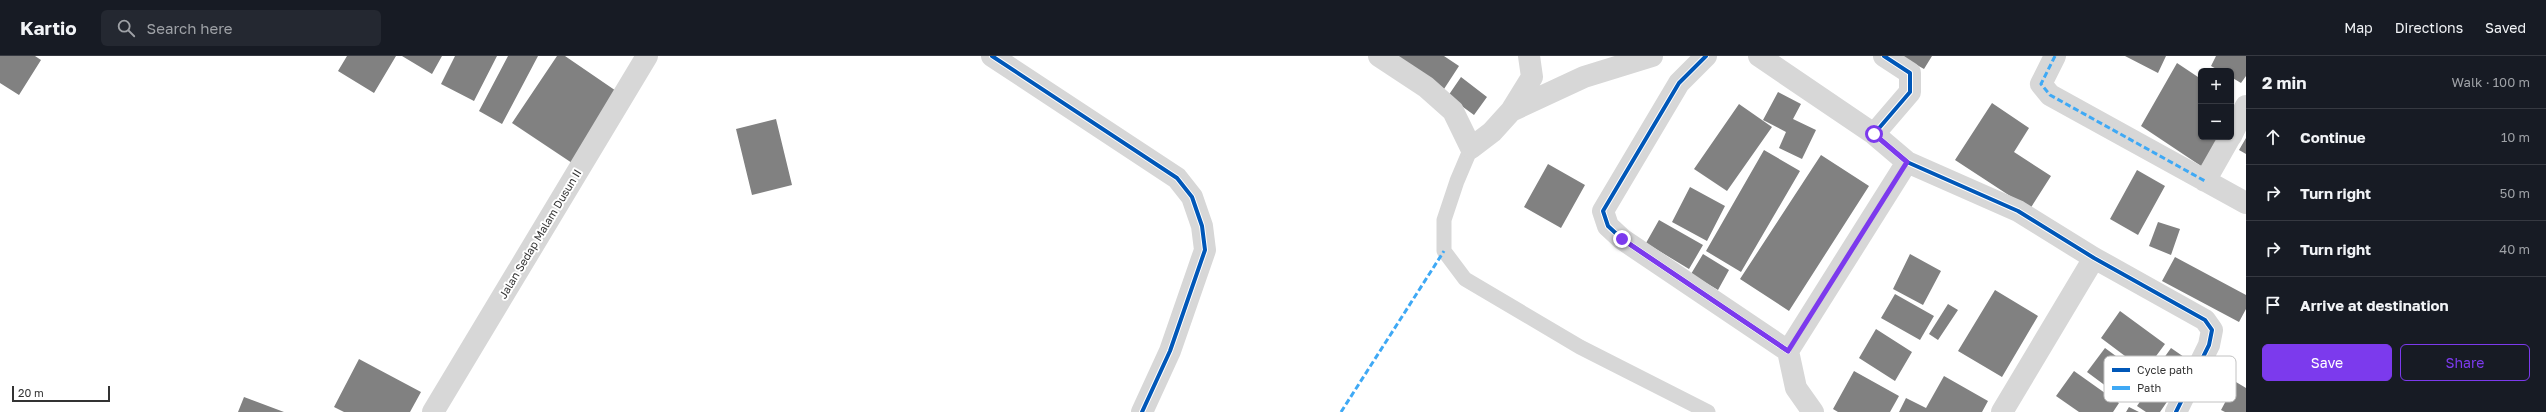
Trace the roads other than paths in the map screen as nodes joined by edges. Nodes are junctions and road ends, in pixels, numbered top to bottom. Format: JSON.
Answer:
{"nodes":[{"id":1,"x":992,"y":56,"type":"edge"},
{"id":2,"x":1379,"y":56,"type":"edge"},
{"id":3,"x":1529,"y":56,"type":"edge"},
{"id":4,"x":1652,"y":56,"type":"edge"},
{"id":5,"x":1706,"y":56,"type":"edge"},
{"id":6,"x":1759,"y":56,"type":"edge"},
{"id":7,"x":1884,"y":56,"type":"edge"},
{"id":8,"x":2055,"y":56,"type":"edge"},
{"id":9,"x":640,"y":58,"type":"edge"},
{"id":10,"x":2246,"y":106,"type":"edge"},
{"id":11,"x":1511,"y":111,"type":"junction"},
{"id":12,"x":2234,"y":130,"type":"edge"},
{"id":13,"x":1874,"y":134,"type":"junction"},
{"id":14,"x":2229,"y":140,"type":"edge"},
{"id":15,"x":1471,"y":148,"type":"junction"},
{"id":16,"x":1907,"y":162,"type":"junction"},
{"id":17,"x":2206,"y":181,"type":"junction"},
{"id":18,"x":2246,"y":203,"type":"edge"},
{"id":19,"x":2094,"y":258,"type":"junction"},
{"id":20,"x":1788,"y":351,"type":"junction"},
{"id":21,"x":2204,"y":356,"type":"edge"},
{"id":22,"x":2181,"y":402,"type":"edge"},
{"id":23,"x":433,"y":412,"type":"edge"},
{"id":24,"x":1142,"y":412,"type":"edge"},
{"id":25,"x":1708,"y":412,"type":"edge"},
{"id":26,"x":1813,"y":412,"type":"edge"},
{"id":27,"x":2002,"y":412,"type":"edge"},
{"id":28,"x":2176,"y":412,"type":"edge"}],
"edges":[{"from":1,"to":24,"type":"street"},
{"from":2,"to":15,"type":"street"},
{"from":3,"to":11,"type":"street"},
{"from":4,"to":11,"type":"street"},
{"from":5,"to":20,"type":"street"},
{"from":6,"to":13,"type":"street"},
{"from":7,"to":13,"type":"street"},
{"from":8,"to":17,"type":"street"},
{"from":9,"to":23,"type":"street","name":"Jalan Sedap Malam Dusun II"},
{"from":10,"to":12,"type":"street"},
{"from":11,"to":15,"type":"street"},
{"from":13,"to":16,"type":"street"},
{"from":14,"to":17,"type":"street"},
{"from":15,"to":25,"type":"lane"},
{"from":16,"to":19,"type":"street"},
{"from":16,"to":20,"type":"street"},
{"from":17,"to":18,"type":"street"},
{"from":19,"to":21,"type":"street"},
{"from":19,"to":27,"type":"street"},
{"from":20,"to":26,"type":"street"},
{"from":22,"to":28,"type":"street"}]}
